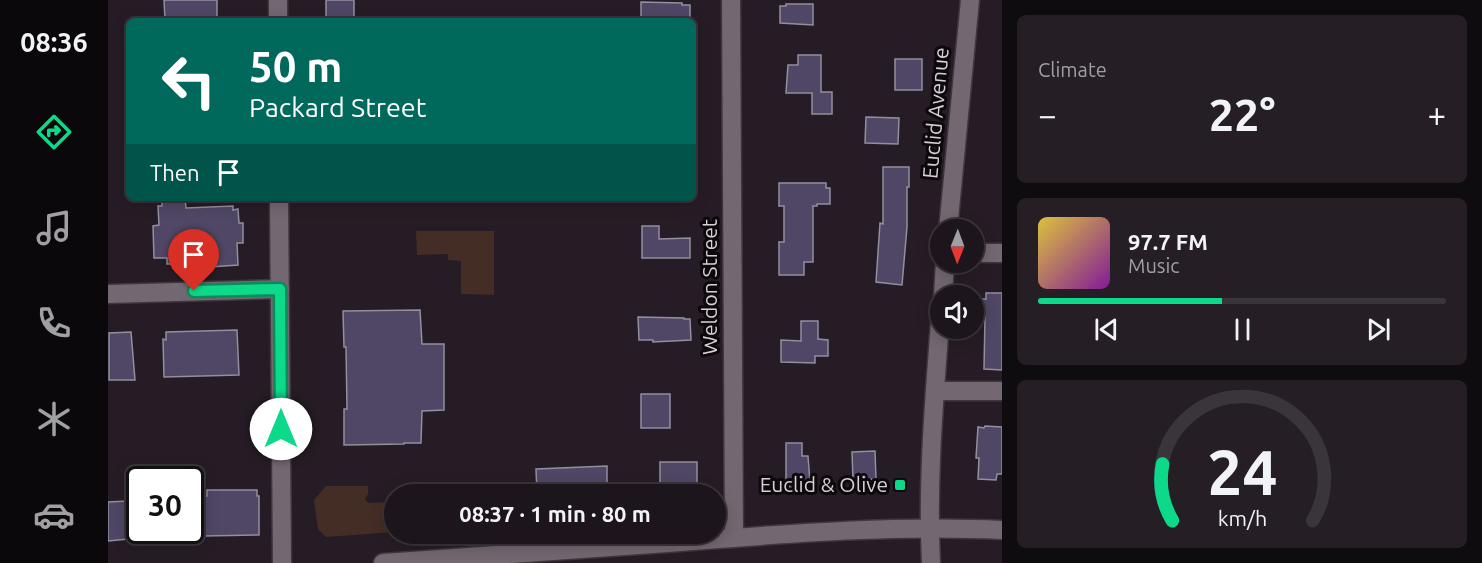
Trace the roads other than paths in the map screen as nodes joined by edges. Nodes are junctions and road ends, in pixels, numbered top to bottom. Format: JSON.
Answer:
{"nodes":[{"id":1,"x":278,"y":0,"type":"edge"},
{"id":2,"x":731,"y":0,"type":"edge"},
{"id":3,"x":970,"y":0,"type":"edge"},
{"id":4,"x":278,"y":18,"type":"edge"},
{"id":5,"x":279,"y":201,"type":"edge"},
{"id":6,"x":949,"y":219,"type":"edge"},
{"id":7,"x":984,"y":253,"type":"edge"},
{"id":8,"x":1002,"y":253,"type":"edge"},
{"id":9,"x":280,"y":289,"type":"junction"},
{"id":10,"x":108,"y":294,"type":"edge"},
{"id":11,"x":939,"y":339,"type":"edge"},
{"id":12,"x":935,"y":391,"type":"junction"},
{"id":13,"x":1002,"y":391,"type":"edge"},
{"id":14,"x":929,"y":528,"type":"junction"},
{"id":15,"x":1002,"y":530,"type":"edge"},
{"id":16,"x":734,"y":538,"type":"junction"},
{"id":17,"x":282,"y":563,"type":"edge"},
{"id":18,"x":383,"y":563,"type":"edge"},
{"id":19,"x":931,"y":563,"type":"edge"}],
"edges":[{"from":1,"to":4,"type":"street"},
{"from":2,"to":16,"type":"street","name":"Weldon Street"},
{"from":3,"to":6,"type":"street","name":"Euclid Avenue"},
{"from":5,"to":9,"type":"street"},
{"from":7,"to":8,"type":"street"},
{"from":9,"to":10,"type":"street"},
{"from":9,"to":17,"type":"street"},
{"from":11,"to":12,"type":"street"},
{"from":12,"to":13,"type":"street"},
{"from":12,"to":14,"type":"street"},
{"from":14,"to":15,"type":"street"},
{"from":14,"to":16,"type":"street"},
{"from":14,"to":19,"type":"street"},
{"from":16,"to":18,"type":"street"}]}
